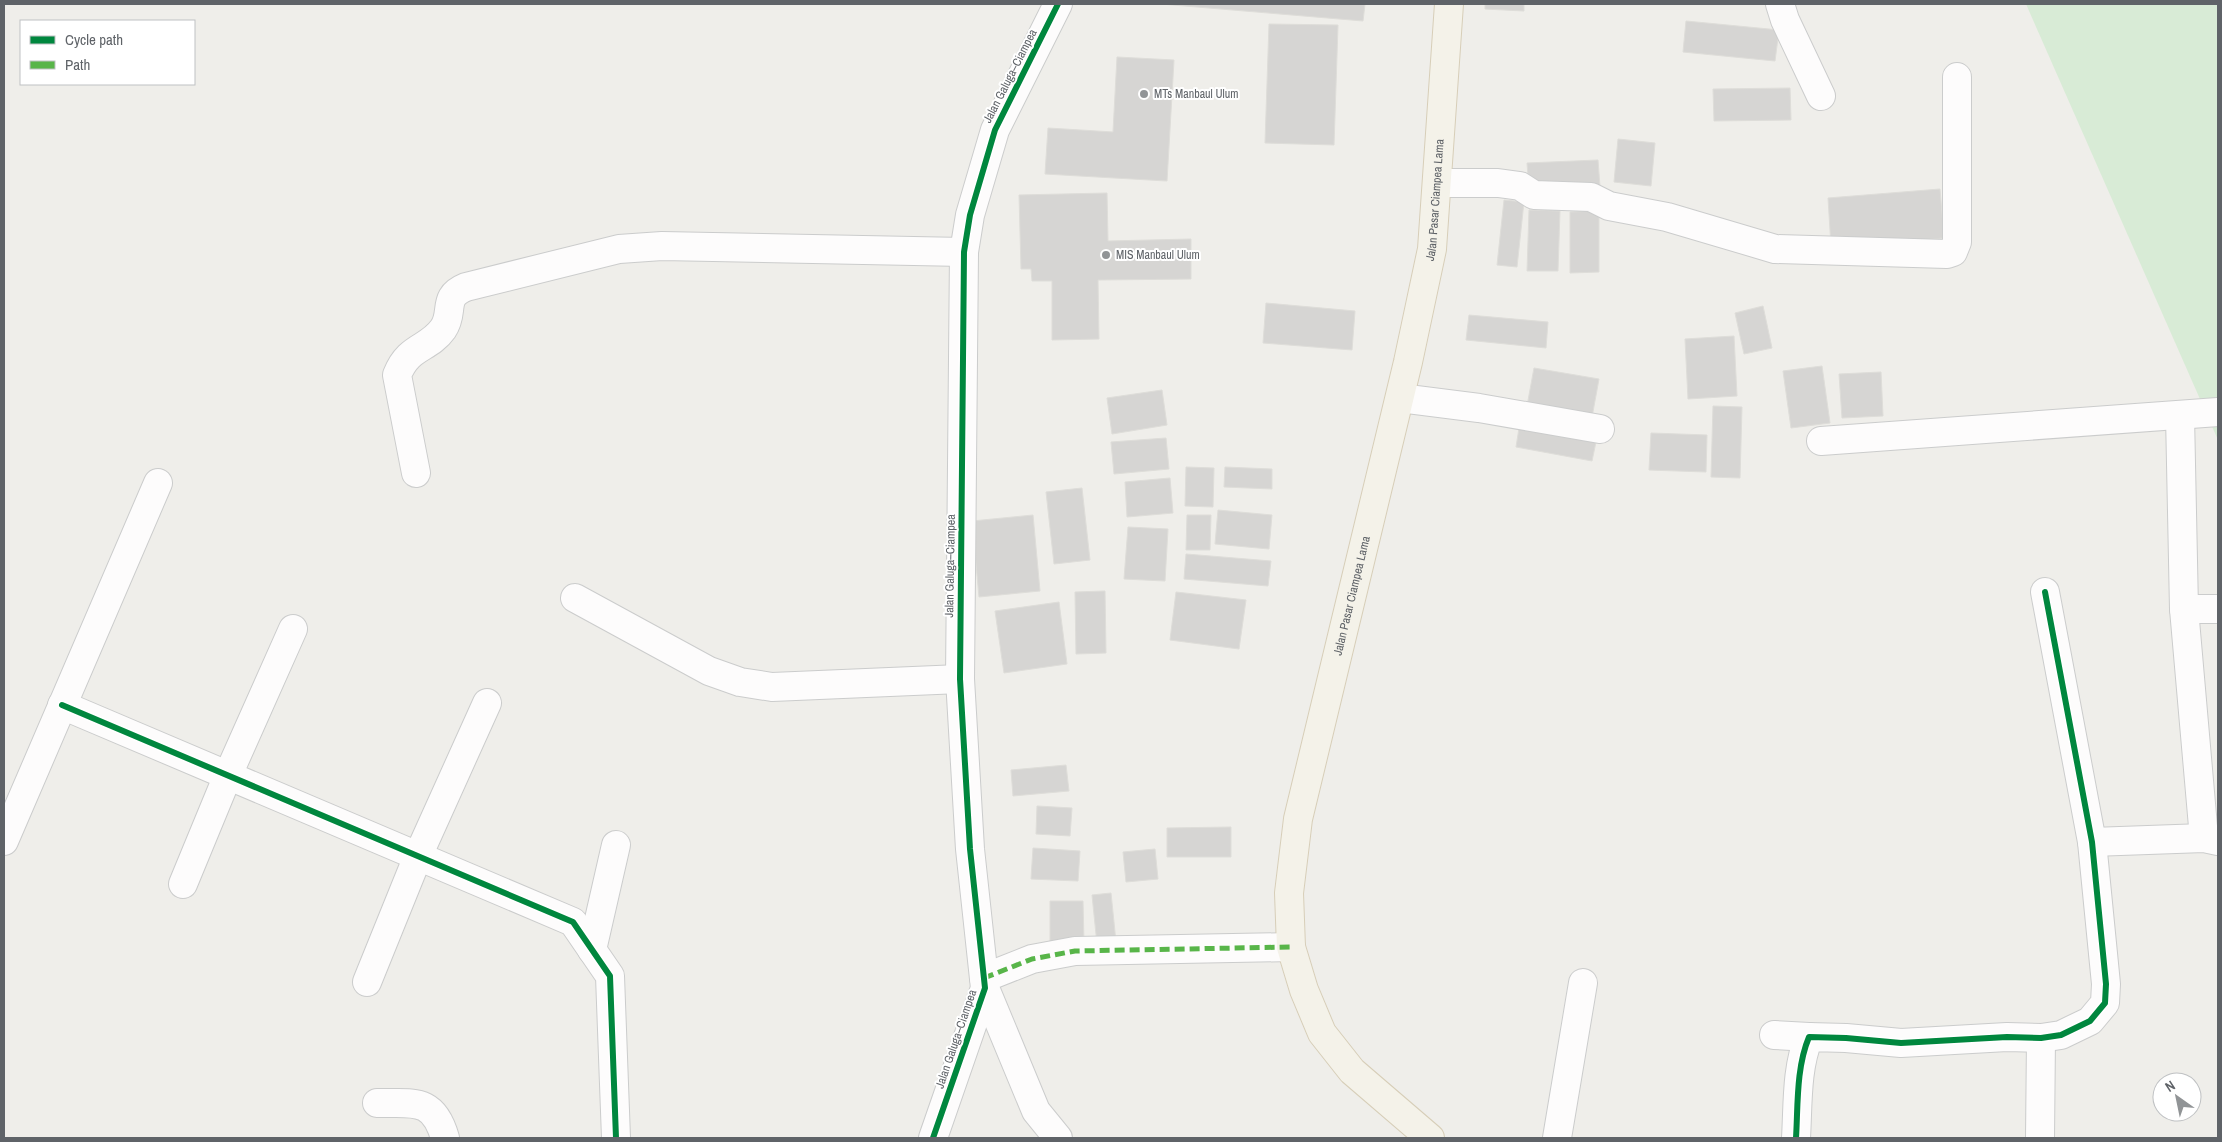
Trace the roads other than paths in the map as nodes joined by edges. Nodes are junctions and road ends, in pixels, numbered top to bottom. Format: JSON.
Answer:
{"nodes":[{"id":1,"x":1058,"y":4,"type":"edge"},
{"id":2,"x":1449,"y":4,"type":"edge"},
{"id":3,"x":1780,"y":4,"type":"edge"},
{"id":4,"x":1957,"y":77,"type":"dead end"},
{"id":5,"x":1821,"y":96,"type":"dead end"},
{"id":6,"x":1436,"y":183,"type":"junction"},
{"id":7,"x":964,"y":252,"type":"junction"},
{"id":8,"x":1400,"y":398,"type":"junction"},
{"id":9,"x":2218,"y":412,"type":"edge"},
{"id":10,"x":2180,"y":415,"type":"junction"},
{"id":11,"x":1600,"y":429,"type":"dead end"},
{"id":12,"x":1821,"y":441,"type":"dead end"},
{"id":13,"x":416,"y":473,"type":"dead end"},
{"id":14,"x":158,"y":483,"type":"dead end"},
{"id":15,"x":2045,"y":592,"type":"dead end"},
{"id":16,"x":575,"y":598,"type":"dead end"},
{"id":17,"x":2184,"y":609,"type":"junction"},
{"id":18,"x":2218,"y":609,"type":"edge"},
{"id":19,"x":293,"y":629,"type":"dead end"},
{"id":20,"x":960,"y":679,"type":"junction"},
{"id":21,"x":487,"y":703,"type":"dead end"},
{"id":22,"x":62,"y":705,"type":"junction"},
{"id":23,"x":228,"y":776,"type":"junction"},
{"id":24,"x":2211,"y":839,"type":"edge"},
{"id":25,"x":4,"y":840,"type":"edge"},
{"id":26,"x":2092,"y":842,"type":"junction"},
{"id":27,"x":616,"y":845,"type":"dead end"},
{"id":28,"x":418,"y":856,"type":"junction"},
{"id":29,"x":183,"y":884,"type":"dead end"},
{"id":30,"x":1291,"y":947,"type":"junction"},
{"id":31,"x":592,"y":950,"type":"junction"},
{"id":32,"x":367,"y":982,"type":"dead end"},
{"id":33,"x":1583,"y":982,"type":"dead end"},
{"id":34,"x":984,"y":983,"type":"junction"},
{"id":35,"x":1774,"y":1035,"type":"dead end"},
{"id":36,"x":1808,"y":1037,"type":"junction"},
{"id":37,"x":2041,"y":1038,"type":"junction"},
{"id":38,"x":377,"y":1103,"type":"dead end"},
{"id":39,"x":445,"y":1138,"type":"edge"},
{"id":40,"x":616,"y":1138,"type":"edge"},
{"id":41,"x":933,"y":1138,"type":"edge"},
{"id":42,"x":1058,"y":1138,"type":"edge"},
{"id":43,"x":1430,"y":1138,"type":"edge"},
{"id":44,"x":1557,"y":1138,"type":"edge"},
{"id":45,"x":1796,"y":1138,"type":"edge"},
{"id":46,"x":2040,"y":1138,"type":"edge"}],
"edges":[{"from":1,"to":7,"type":"street","name":"Jalan Galuga–Ciampea"},
{"from":2,"to":6,"type":"main road","name":"Jalan Pasar Ciampea Lama"},
{"from":3,"to":5,"type":"street"},
{"from":4,"to":6,"type":"street"},
{"from":6,"to":8,"type":"main road","name":"Jalan Pasar Ciampea Lama"},
{"from":7,"to":13,"type":"street"},
{"from":7,"to":20,"type":"street","name":"Jalan Galuga–Ciampea"},
{"from":8,"to":11,"type":"street"},
{"from":8,"to":30,"type":"main road","name":"Jalan Pasar Ciampea Lama"},
{"from":9,"to":10,"type":"street"},
{"from":10,"to":12,"type":"street"},
{"from":10,"to":17,"type":"street"},
{"from":14,"to":22,"type":"street"},
{"from":15,"to":26,"type":"street"},
{"from":16,"to":20,"type":"street"},
{"from":17,"to":18,"type":"street"},
{"from":17,"to":24,"type":"street"},
{"from":19,"to":23,"type":"street"},
{"from":20,"to":34,"type":"street","name":"Jalan Galuga–Ciampea"},
{"from":21,"to":28,"type":"street"},
{"from":22,"to":23,"type":"street"},
{"from":22,"to":25,"type":"street"},
{"from":23,"to":28,"type":"street"},
{"from":23,"to":29,"type":"street"},
{"from":24,"to":26,"type":"street"},
{"from":26,"to":37,"type":"street"},
{"from":27,"to":31,"type":"street"},
{"from":28,"to":31,"type":"street"},
{"from":28,"to":32,"type":"street"},
{"from":30,"to":34,"type":"street"},
{"from":30,"to":43,"type":"main road","name":"Jalan Pasar Ciampea Lama"},
{"from":31,"to":40,"type":"street"},
{"from":33,"to":44,"type":"street"},
{"from":34,"to":41,"type":"street","name":"Jalan Galuga–Ciampea"},
{"from":34,"to":42,"type":"street"},
{"from":35,"to":36,"type":"street"},
{"from":36,"to":37,"type":"street"},
{"from":36,"to":45,"type":"street"},
{"from":37,"to":46,"type":"street"},
{"from":38,"to":39,"type":"street"}]}
